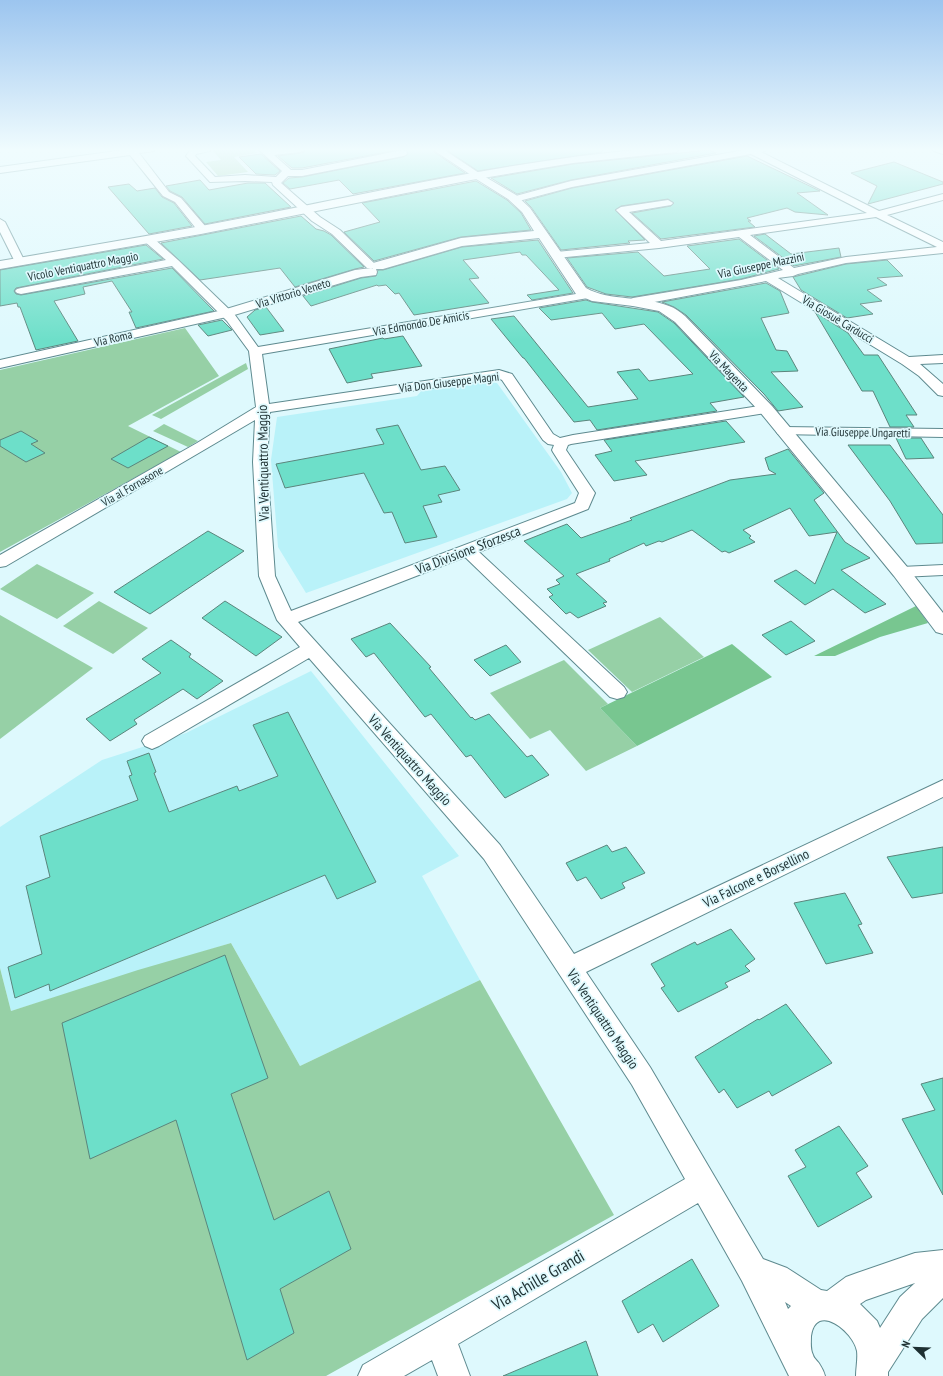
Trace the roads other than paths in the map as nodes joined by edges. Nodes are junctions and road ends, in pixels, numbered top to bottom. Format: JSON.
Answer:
{"nodes":[{"id":1,"x":189,"y":213,"type":"edge"},
{"id":2,"x":279,"y":213,"type":"edge"},
{"id":3,"x":310,"y":213,"type":"edge"},
{"id":4,"x":528,"y":213,"type":"edge"},
{"id":5,"x":625,"y":213,"type":"edge"},
{"id":6,"x":881,"y":213,"type":"edge"},
{"id":7,"x":878,"y":214,"type":"junction"},
{"id":8,"x":0,"y":222,"type":"edge"},
{"id":9,"x":202,"y":229,"type":"junction"},
{"id":10,"x":741,"y":233,"type":"junction"},
{"id":11,"x":543,"y":234,"type":"junction"},
{"id":12,"x":148,"y":239,"type":"junction"},
{"id":13,"x":659,"y":244,"type":"junction"},
{"id":14,"x":943,"y":246,"type":"edge"},
{"id":15,"x":943,"y":250,"type":"edge"},
{"id":16,"x":556,"y":255,"type":"junction"},
{"id":17,"x":20,"y":262,"type":"junction"},
{"id":18,"x":174,"y":262,"type":"junction"},
{"id":19,"x":0,"y":265,"type":"edge"},
{"id":20,"x":374,"y":269,"type":"junction"},
{"id":21,"x":793,"y":273,"type":"junction"},
{"id":22,"x":769,"y":278,"type":"junction"},
{"id":23,"x":20,"y":291,"type":"dead end"},
{"id":24,"x":588,"y":295,"type":"junction"},
{"id":25,"x":633,"y":302,"type":"junction"},
{"id":26,"x":226,"y":313,"type":"junction"},
{"id":27,"x":255,"y":351,"type":"junction"},
{"id":28,"x":943,"y":359,"type":"edge"},
{"id":29,"x":907,"y":361,"type":"junction"},
{"id":30,"x":0,"y":364,"type":"edge"},
{"id":31,"x":943,"y":392,"type":"edge"},
{"id":32,"x":263,"y":409,"type":"junction"},
{"id":33,"x":766,"y":409,"type":"junction"},
{"id":34,"x":783,"y":431,"type":"junction"},
{"id":35,"x":943,"y":433,"type":"edge"},
{"id":36,"x":562,"y":443,"type":"junction"},
{"id":37,"x":467,"y":550,"type":"junction"},
{"id":38,"x":0,"y":562,"type":"edge"},
{"id":39,"x":943,"y":570,"type":"edge"},
{"id":40,"x":901,"y":572,"type":"junction"},
{"id":41,"x":286,"y":620,"type":"junction"},
{"id":42,"x":943,"y":627,"type":"edge"},
{"id":43,"x":311,"y":649,"type":"junction"},
{"id":44,"x":617,"y":692,"type":"dead end"},
{"id":45,"x":152,"y":741,"type":"dead end"},
{"id":46,"x":943,"y":788,"type":"edge"},
{"id":47,"x":570,"y":968,"type":"junction"},
{"id":48,"x":703,"y":1184,"type":"junction"},
{"id":49,"x":943,"y":1265,"type":"edge"},
{"id":50,"x":753,"y":1270,"type":"junction"},
{"id":51,"x":943,"y":1277,"type":"edge"},
{"id":52,"x":825,"y":1305,"type":"junction"},
{"id":53,"x":440,"y":1337,"type":"junction"},
{"id":54,"x":804,"y":1370,"type":"edge"},
{"id":55,"x":873,"y":1370,"type":"edge"},
{"id":56,"x":374,"y":1376,"type":"edge"},
{"id":57,"x":454,"y":1376,"type":"edge"}],
"edges":[{"from":1,"to":9,"type":"street"},
{"from":2,"to":9,"type":"street"},
{"from":3,"to":20,"type":"street"},
{"from":4,"to":11,"type":"street"},
{"from":5,"to":13,"type":"street"},
{"from":6,"to":7,"type":"street"},
{"from":7,"to":10,"type":"street"},
{"from":7,"to":14,"type":"street"},
{"from":8,"to":17,"type":"street"},
{"from":9,"to":12,"type":"street"},
{"from":10,"to":13,"type":"street"},
{"from":10,"to":21,"type":"street"},
{"from":11,"to":16,"type":"street"},
{"from":11,"to":20,"type":"street","name":"Via Vittorio Veneto"},
{"from":12,"to":17,"type":"street"},
{"from":12,"to":18,"type":"street","name":"Via Ventiquattro Maggio"},
{"from":13,"to":16,"type":"street"},
{"from":15,"to":21,"type":"street","name":"Via Giuseppe Mazzini"},
{"from":16,"to":24,"type":"street"},
{"from":17,"to":19,"type":"street"},
{"from":18,"to":23,"type":"street","name":"Vicolo Ventiquattro Maggio"},
{"from":18,"to":26,"type":"street","name":"Via Ventiquattro Maggio"},
{"from":20,"to":26,"type":"street","name":"Via Vittorio Veneto"},
{"from":21,"to":22,"type":"street","name":"Via Giuseppe Mazzini"},
{"from":22,"to":25,"type":"street","name":"Via Giuseppe Mazzini"},
{"from":22,"to":29,"type":"street","name":"Via Giosuè Carducci"},
{"from":24,"to":25,"type":"street","name":"Via Magenta"},
{"from":24,"to":27,"type":"street","name":"Via Edmondo De Amicis"},
{"from":25,"to":33,"type":"street","name":"Via Magenta"},
{"from":26,"to":27,"type":"street","name":"Via Ventiquattro Maggio"},
{"from":26,"to":30,"type":"street","name":"Via Roma"},
{"from":27,"to":32,"type":"street","name":"Via Ventiquattro Maggio"},
{"from":28,"to":29,"type":"street"},
{"from":29,"to":31,"type":"street","name":"Via Giosuè Carducci"},
{"from":32,"to":36,"type":"street","name":"Via Don Giuseppe Magni"},
{"from":32,"to":38,"type":"street","name":"Via al Fornasone"},
{"from":32,"to":41,"type":"street","name":"Via Ventiquattro Maggio"},
{"from":33,"to":34,"type":"street","name":"Via Magenta"},
{"from":33,"to":36,"type":"street"},
{"from":34,"to":35,"type":"street","name":"Via Giuseppe Ungaretti"},
{"from":34,"to":40,"type":"street","name":"Via Magenta"},
{"from":36,"to":37,"type":"street","name":"Via Divisione Sforzesca"},
{"from":37,"to":41,"type":"street","name":"Via Divisione Sforzesca"},
{"from":37,"to":44,"type":"street"},
{"from":39,"to":40,"type":"street"},
{"from":40,"to":42,"type":"street","name":"Via Magenta"},
{"from":41,"to":43,"type":"street","name":"Via Ventiquattro Maggio"},
{"from":43,"to":45,"type":"street"},
{"from":43,"to":47,"type":"street","name":"Via Ventiquattro Maggio"},
{"from":46,"to":47,"type":"street","name":"Via Falcone e Borsellino"},
{"from":47,"to":48,"type":"street","name":"Via Ventiquattro Maggio"},
{"from":48,"to":50,"type":"street","name":"Via Ventiquattro Maggio"},
{"from":48,"to":53,"type":"street","name":"Via Achille Grandi"},
{"from":49,"to":52,"type":"street","name":"Via Ventiquattro Maggio"},
{"from":50,"to":52,"type":"street"},
{"from":50,"to":54,"type":"street","name":"Via Ventiquattro Maggio"},
{"from":51,"to":55,"type":"street"},
{"from":52,"to":54,"type":"street","name":"Via Ventiquattro Maggio"},
{"from":52,"to":55,"type":"street"},
{"from":53,"to":56,"type":"street","name":"Via Achille Grandi"},
{"from":53,"to":57,"type":"street"}]}
